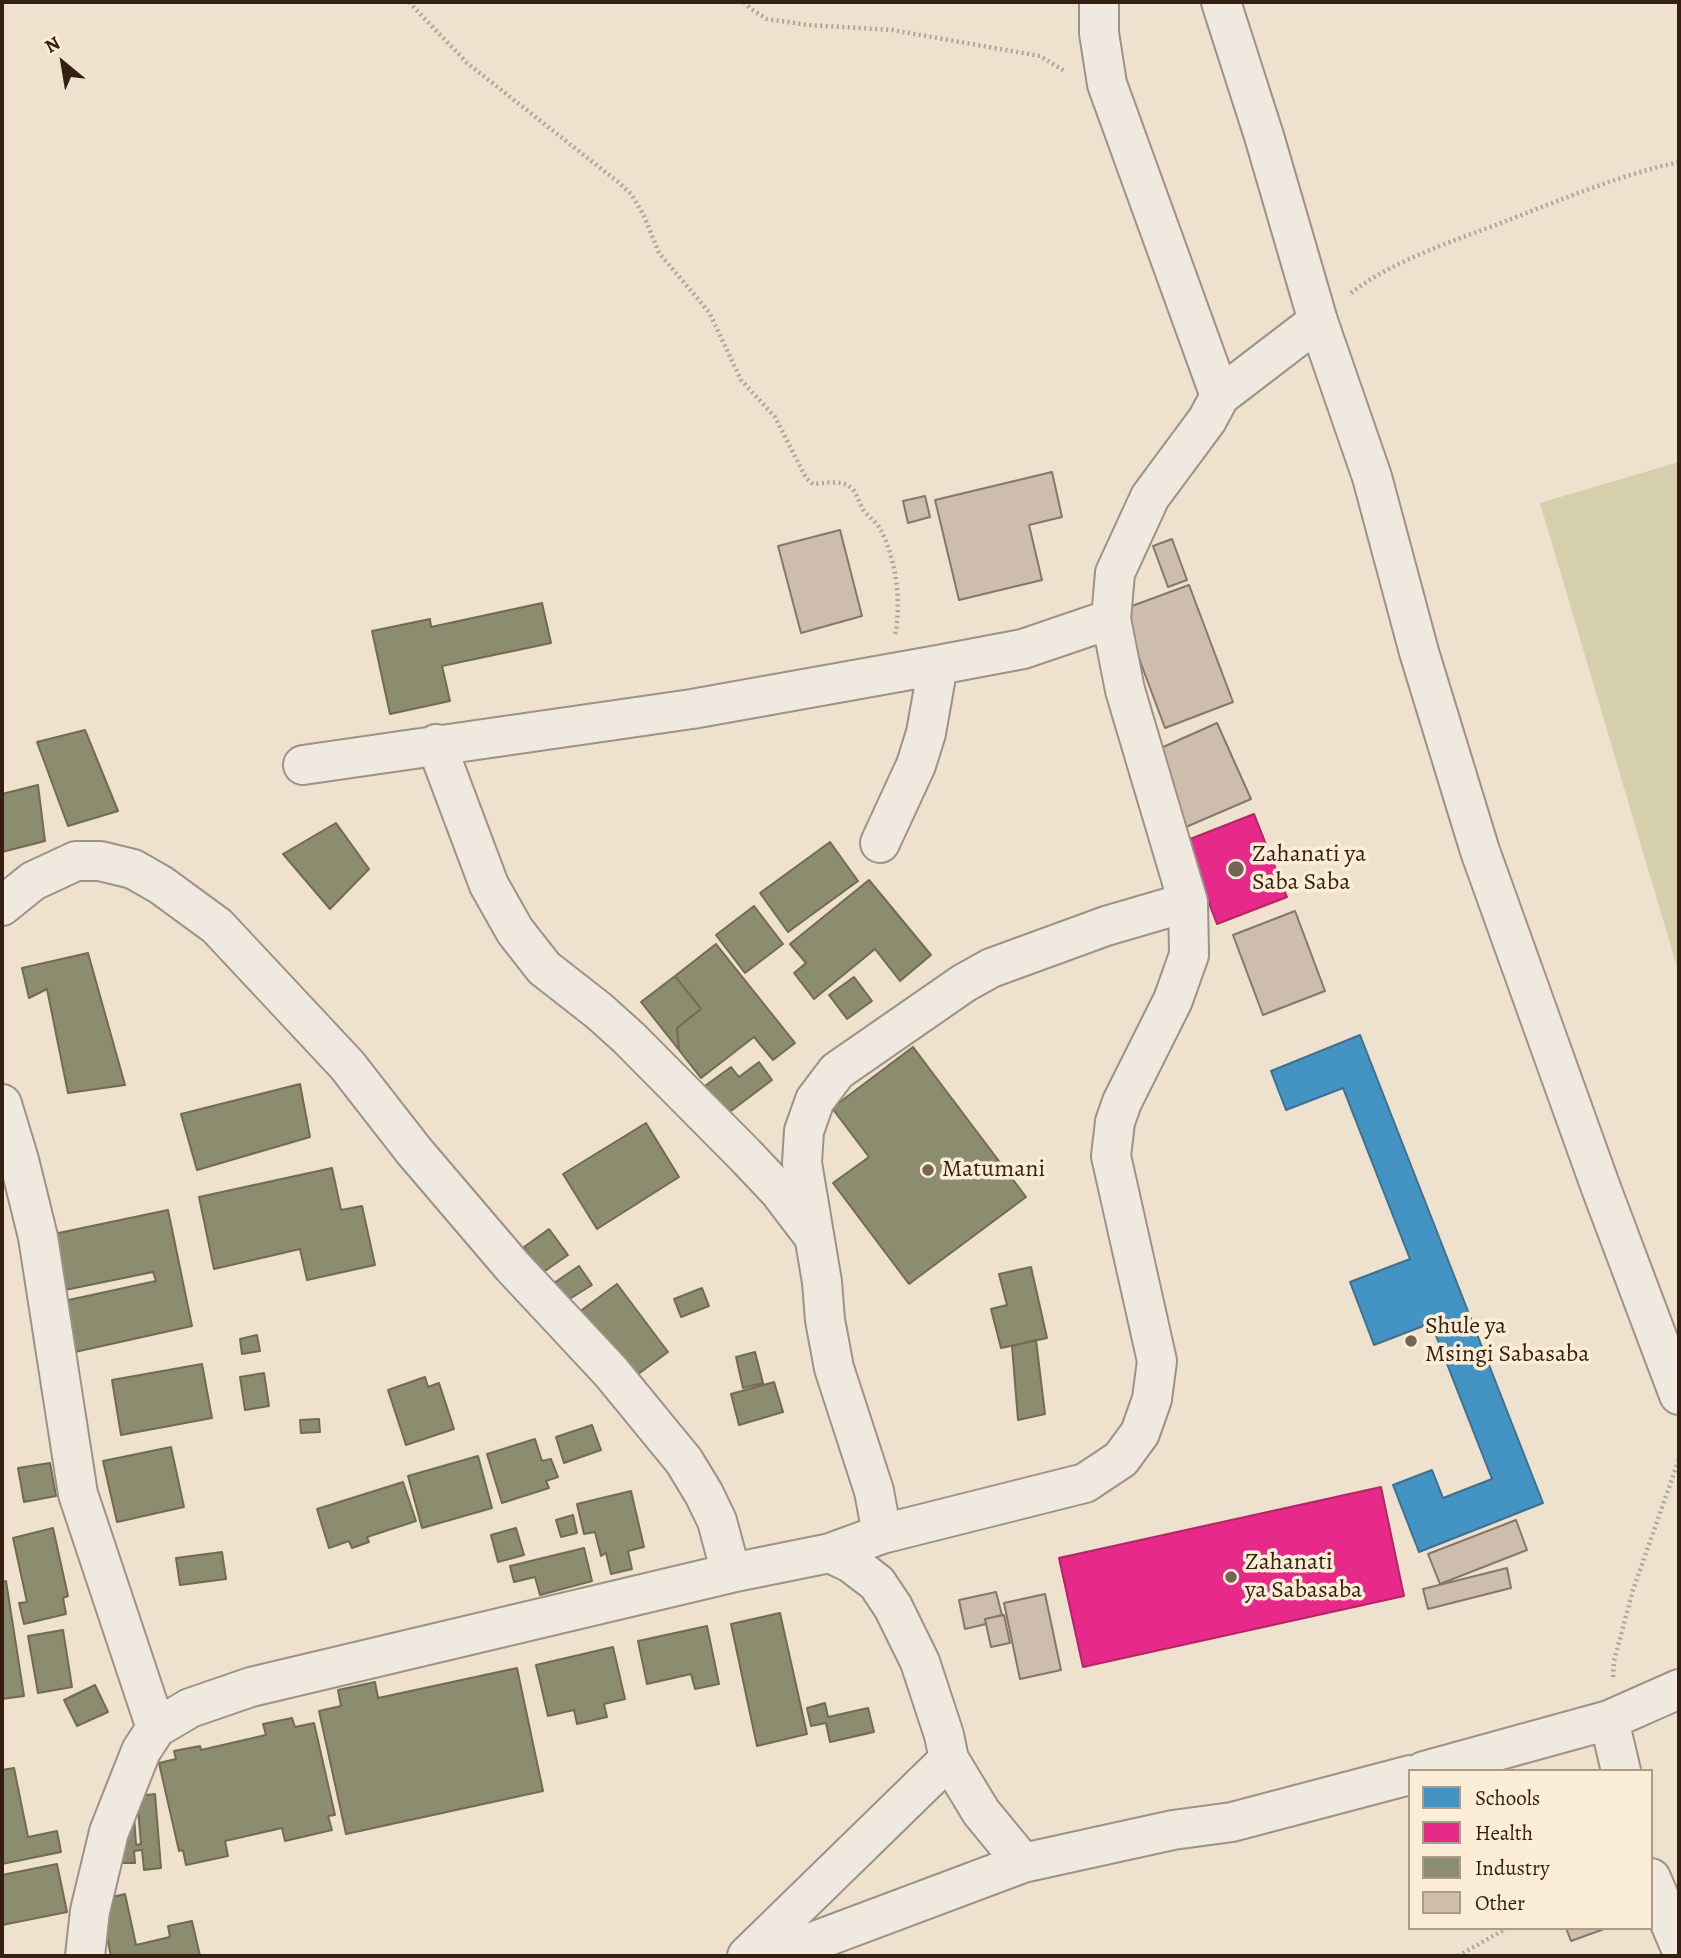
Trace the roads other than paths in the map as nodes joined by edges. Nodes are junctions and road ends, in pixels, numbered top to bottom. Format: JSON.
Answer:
{"nodes":[{"id":1,"x":1099,"y":2,"type":"edge"},
{"id":2,"x":1222,"y":2,"type":"edge"},
{"id":3,"x":1318,"y":321,"type":"junction"},
{"id":4,"x":1220,"y":396,"type":"junction"},
{"id":5,"x":1111,"y":620,"type":"junction"},
{"id":6,"x":938,"y":665,"type":"junction"},
{"id":7,"x":436,"y":744,"type":"junction"},
{"id":8,"x":303,"y":765,"type":"dead end"},
{"id":9,"x":880,"y":843,"type":"dead end"},
{"id":10,"x":1188,"y":902,"type":"junction"},
{"id":11,"x":2,"y":906,"type":"edge"},
{"id":12,"x":2,"y":1104,"type":"edge"},
{"id":13,"x":814,"y":1237,"type":"junction"},
{"id":14,"x":1679,"y":1395,"type":"edge"},
{"id":15,"x":882,"y":1534,"type":"junction"},
{"id":16,"x":830,"y":1553,"type":"junction"},
{"id":17,"x":731,"y":1573,"type":"junction"},
{"id":18,"x":1679,"y":1689,"type":"edge"},
{"id":19,"x":1609,"y":1720,"type":"junction"},
{"id":20,"x":156,"y":1728,"type":"junction"},
{"id":21,"x":949,"y":1759,"type":"junction"},
{"id":22,"x":1431,"y":1769,"type":"edge"},
{"id":23,"x":1621,"y":1769,"type":"edge"},
{"id":24,"x":1408,"y":1776,"type":"edge"},
{"id":25,"x":1023,"y":1863,"type":"junction"},
{"id":26,"x":1653,"y":1883,"type":"edge"},
{"id":27,"x":1679,"y":1944,"type":"edge"},
{"id":28,"x":85,"y":1956,"type":"edge"},
{"id":29,"x":747,"y":1956,"type":"edge"},
{"id":30,"x":775,"y":1956,"type":"edge"}],
"edges":[{"from":1,"to":4,"type":"street"},
{"from":2,"to":3,"type":"street"},
{"from":3,"to":4,"type":"street"},
{"from":3,"to":14,"type":"street"},
{"from":4,"to":5,"type":"street"},
{"from":5,"to":6,"type":"street"},
{"from":5,"to":10,"type":"street"},
{"from":6,"to":7,"type":"street"},
{"from":6,"to":9,"type":"street"},
{"from":7,"to":8,"type":"street"},
{"from":7,"to":13,"type":"street"},
{"from":10,"to":13,"type":"street"},
{"from":10,"to":15,"type":"street"},
{"from":11,"to":17,"type":"street"},
{"from":12,"to":20,"type":"street"},
{"from":13,"to":15,"type":"street"},
{"from":15,"to":16,"type":"street"},
{"from":16,"to":17,"type":"street"},
{"from":16,"to":21,"type":"street"},
{"from":17,"to":20,"type":"street"},
{"from":18,"to":19,"type":"street"},
{"from":19,"to":22,"type":"street"},
{"from":19,"to":23,"type":"street"},
{"from":20,"to":28,"type":"street"},
{"from":21,"to":25,"type":"street"},
{"from":21,"to":29,"type":"street"},
{"from":24,"to":25,"type":"street"},
{"from":25,"to":30,"type":"street"},
{"from":26,"to":27,"type":"street"}]}
